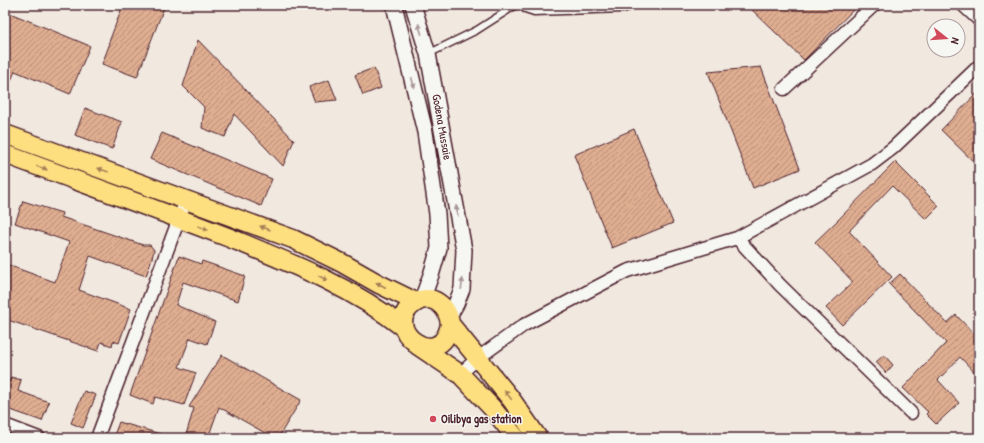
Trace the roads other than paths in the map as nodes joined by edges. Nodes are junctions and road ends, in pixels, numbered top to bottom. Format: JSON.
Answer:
{"nodes":[{"id":1,"x":394,"y":5,"type":"edge"},
{"id":2,"x":413,"y":5,"type":"edge"},
{"id":3,"x":516,"y":5,"type":"edge"},
{"id":4,"x":521,"y":5,"type":"edge"},
{"id":5,"x":636,"y":5,"type":"edge"},
{"id":6,"x":874,"y":5,"type":"edge"},
{"id":7,"x":963,"y":5,"type":"edge"},
{"id":8,"x":979,"y":20,"type":"edge"},
{"id":9,"x":428,"y":54,"type":"junction"},
{"id":10,"x":979,"y":66,"type":"edge"},
{"id":11,"x":784,"y":89,"type":"dead end"},
{"id":12,"x":442,"y":129,"type":"junction"},
{"id":13,"x":425,"y":132,"type":"junction"},
{"id":14,"x":6,"y":144,"type":"edge"},
{"id":15,"x":125,"y":178,"type":"junction"},
{"id":16,"x":118,"y":196,"type":"junction"},
{"id":17,"x":186,"y":200,"type":"junction"},
{"id":18,"x":178,"y":218,"type":"junction"},
{"id":19,"x":737,"y":238,"type":"junction"},
{"id":20,"x":293,"y":239,"type":"junction"},
{"id":21,"x":285,"y":260,"type":"junction"},
{"id":22,"x":419,"y":301,"type":"junction"},
{"id":23,"x":450,"y":320,"type":"junction"},
{"id":24,"x":404,"y":328,"type":"junction"},
{"id":25,"x":416,"y":344,"type":"junction"},
{"id":26,"x":478,"y":358,"type":"junction"},
{"id":27,"x":460,"y":374,"type":"junction"},
{"id":28,"x":911,"y":413,"type":"dead end"},
{"id":29,"x":5,"y":425,"type":"edge"},
{"id":30,"x":39,"y":438,"type":"edge"},
{"id":31,"x":97,"y":438,"type":"edge"},
{"id":32,"x":516,"y":438,"type":"edge"},
{"id":33,"x":538,"y":438,"type":"edge"}],
"edges":[{"from":1,"to":13,"type":"street","name":"Godena Mussaie","one_way":true},
{"from":9,"to":2,"type":"street","name":"Godena Mussaie","one_way":true},
{"from":3,"to":9,"type":"lane"},
{"from":4,"to":5,"type":"lane"},
{"from":6,"to":11,"type":"street"},
{"from":7,"to":8,"type":"street"},
{"from":9,"to":12,"type":"street","name":"Godena Mussaie"},
{"from":10,"to":19,"type":"street"},
{"from":12,"to":13,"type":"street"},
{"from":23,"to":12,"type":"street","name":"Godena Mussaie","one_way":true},
{"from":13,"to":22,"type":"street","name":"Godena Mussaie"},
{"from":15,"to":14,"type":"main road","one_way":true},
{"from":14,"to":16,"type":"main road","one_way":true},
{"from":15,"to":16,"type":"main road"},
{"from":15,"to":17,"type":"main road"},
{"from":16,"to":18,"type":"main road"},
{"from":17,"to":18,"type":"street"},
{"from":20,"to":17,"type":"main road","one_way":true},
{"from":18,"to":21,"type":"main road","one_way":true},
{"from":18,"to":31,"type":"street"},
{"from":19,"to":26,"type":"street"},
{"from":19,"to":28,"type":"street"},
{"from":20,"to":21,"type":"main road"},
{"from":22,"to":20,"type":"main road","one_way":true},
{"from":21,"to":24,"type":"main road","one_way":true},
{"from":22,"to":23,"type":"main road"},
{"from":22,"to":24,"type":"main road"},
{"from":23,"to":25,"type":"main road"},
{"from":23,"to":26,"type":"main road"},
{"from":24,"to":25,"type":"main road"},
{"from":25,"to":27,"type":"main road"},
{"from":26,"to":27,"type":"street"},
{"from":33,"to":26,"type":"main road","one_way":true},
{"from":27,"to":32,"type":"main road"},
{"from":29,"to":30,"type":"street"}]}
